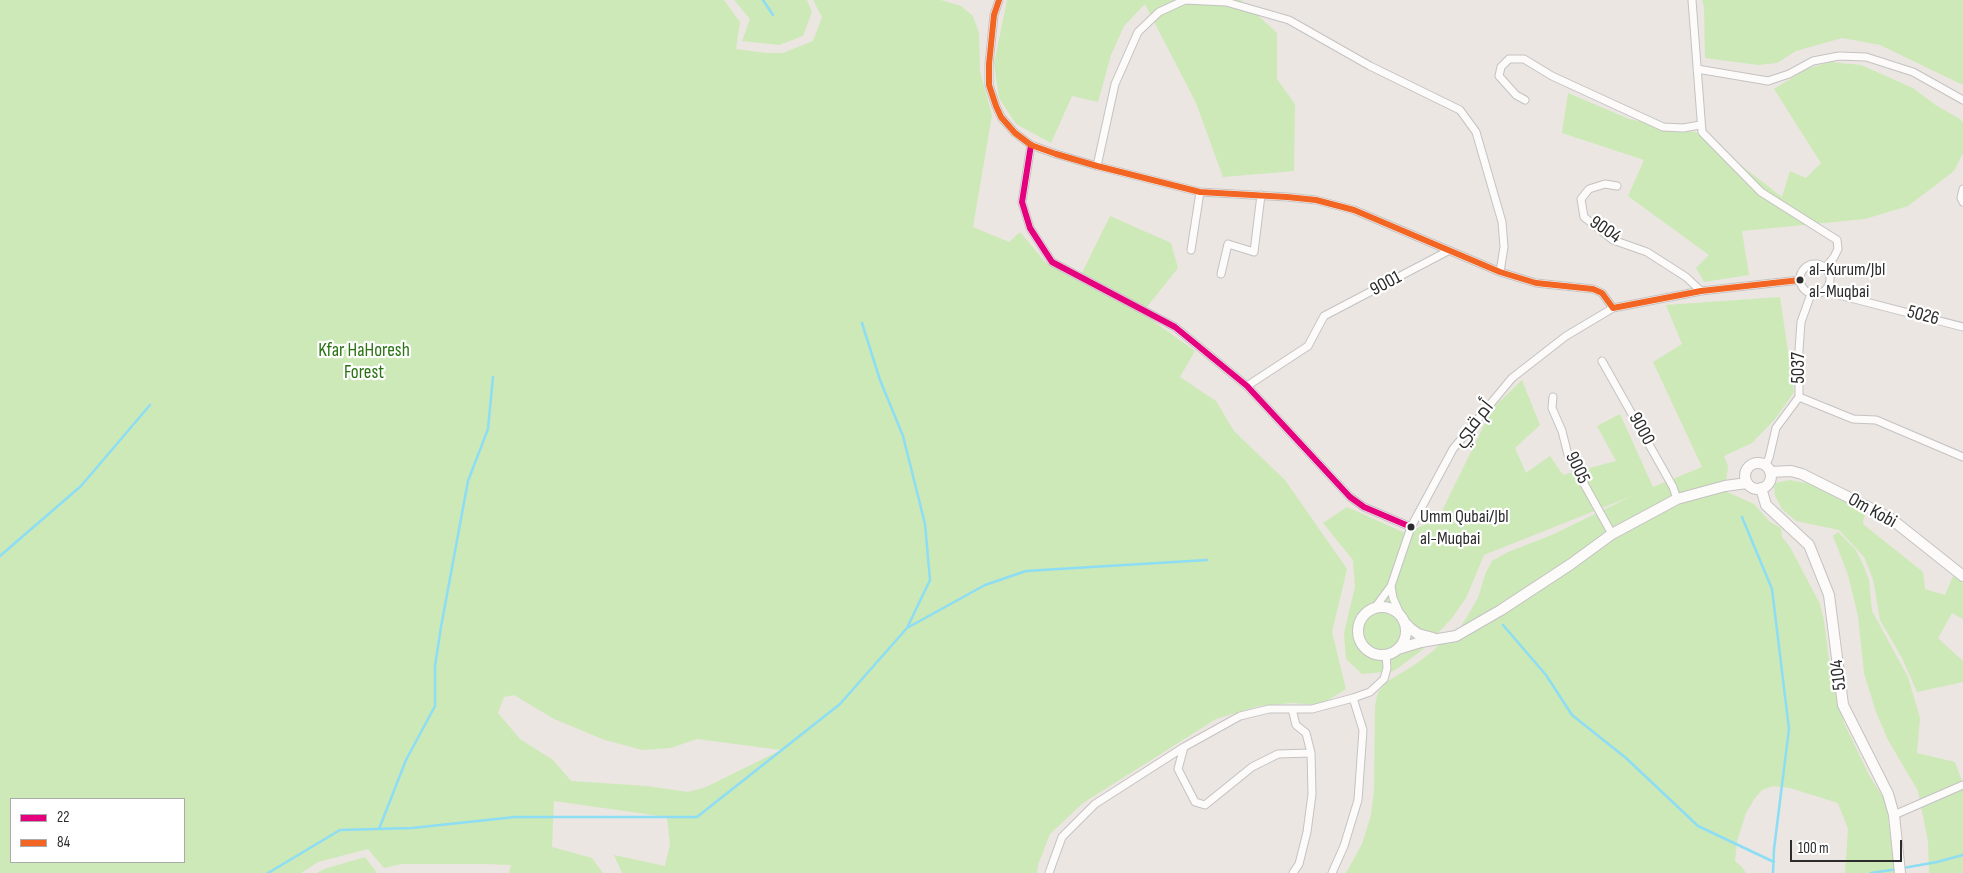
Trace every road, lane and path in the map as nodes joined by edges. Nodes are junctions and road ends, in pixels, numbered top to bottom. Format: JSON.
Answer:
{"nodes":[{"id":1,"x":999,"y":0,"type":"edge"},
{"id":2,"x":1692,"y":0,"type":"edge"},
{"id":3,"x":1697,"y":70,"type":"junction"},
{"id":4,"x":1525,"y":100,"type":"dead end"},
{"id":5,"x":1963,"y":100,"type":"edge"},
{"id":6,"x":1700,"y":125,"type":"junction"},
{"id":7,"x":1031,"y":145,"type":"junction"},
{"id":8,"x":1097,"y":166,"type":"junction"},
{"id":9,"x":1617,"y":186,"type":"dead end"},
{"id":10,"x":1963,"y":189,"type":"edge"},
{"id":11,"x":1200,"y":192,"type":"junction"},
{"id":12,"x":1261,"y":195,"type":"junction"},
{"id":13,"x":1963,"y":202,"type":"edge"},
{"id":14,"x":1191,"y":250,"type":"dead end"},
{"id":15,"x":1448,"y":252,"type":"junction"},
{"id":16,"x":1826,"y":268,"type":"junction"},
{"id":17,"x":1500,"y":272,"type":"junction"},
{"id":18,"x":1220,"y":274,"type":"dead end"},
{"id":19,"x":1800,"y":280,"type":"junction"},
{"id":20,"x":1827,"y":288,"type":"junction"},
{"id":21,"x":1701,"y":291,"type":"junction"},
{"id":22,"x":1811,"y":294,"type":"junction"},
{"id":23,"x":1613,"y":308,"type":"junction"},
{"id":24,"x":1963,"y":327,"type":"edge"},
{"id":25,"x":1602,"y":360,"type":"dead end"},
{"id":26,"x":1247,"y":386,"type":"junction"},
{"id":27,"x":1553,"y":397,"type":"dead end"},
{"id":28,"x":1799,"y":397,"type":"junction"},
{"id":29,"x":1963,"y":457,"type":"edge"},
{"id":30,"x":1767,"y":468,"type":"junction"},
{"id":31,"x":1747,"y":483,"type":"junction"},
{"id":32,"x":1761,"y":488,"type":"junction"},
{"id":33,"x":1677,"y":499,"type":"junction"},
{"id":34,"x":1411,"y":527,"type":"junction"},
{"id":35,"x":1612,"y":534,"type":"junction"},
{"id":36,"x":1963,"y":576,"type":"edge"},
{"id":37,"x":1391,"y":586,"type":"junction"},
{"id":38,"x":1369,"y":611,"type":"junction"},
{"id":39,"x":1402,"y":618,"type":"junction"},
{"id":40,"x":1442,"y":638,"type":"junction"},
{"id":41,"x":1398,"y":649,"type":"junction"},
{"id":42,"x":1386,"y":654,"type":"junction"},
{"id":43,"x":1354,"y":698,"type":"junction"},
{"id":44,"x":1292,"y":710,"type":"junction"},
{"id":45,"x":1184,"y":747,"type":"junction"},
{"id":46,"x":1312,"y":753,"type":"junction"},
{"id":47,"x":1963,"y":785,"type":"edge"},
{"id":48,"x":1894,"y":814,"type":"junction"},
{"id":49,"x":1049,"y":873,"type":"edge"},
{"id":50,"x":1293,"y":873,"type":"edge"},
{"id":51,"x":1332,"y":873,"type":"edge"},
{"id":52,"x":1900,"y":873,"type":"edge"}],
"edges":[{"from":1,"to":7,"type":"street"},
{"from":2,"to":3,"type":"street"},
{"from":3,"to":5,"type":"street"},
{"from":3,"to":6,"type":"street"},
{"from":4,"to":6,"type":"street"},
{"from":6,"to":16,"type":"street"},
{"from":7,"to":8,"type":"street"},
{"from":7,"to":26,"type":"street"},
{"from":8,"to":11,"type":"street"},
{"from":8,"to":17,"type":"street"},
{"from":9,"to":21,"type":"street","name":"9004"},
{"from":10,"to":13,"type":"street"},
{"from":11,"to":12,"type":"street"},
{"from":11,"to":14,"type":"street"},
{"from":12,"to":15,"type":"street"},
{"from":12,"to":18,"type":"street"},
{"from":15,"to":17,"type":"street"},
{"from":15,"to":26,"type":"street","name":"9001"},
{"from":16,"to":19,"type":"street"},
{"from":16,"to":20,"type":"street"},
{"from":17,"to":23,"type":"street"},
{"from":19,"to":21,"type":"street","name":"أم قبي"},
{"from":19,"to":22,"type":"street"},
{"from":20,"to":22,"type":"street"},
{"from":20,"to":24,"type":"street","name":"5026"},
{"from":21,"to":23,"type":"street","name":"أم قبي"},
{"from":22,"to":28,"type":"street","name":"5037"},
{"from":23,"to":34,"type":"street","name":"أم قبي"},
{"from":25,"to":33,"type":"street","name":"9000"},
{"from":26,"to":34,"type":"street"},
{"from":27,"to":35,"type":"street","name":"9005"},
{"from":28,"to":29,"type":"street"},
{"from":28,"to":30,"type":"street","name":"5037"},
{"from":30,"to":31,"type":"street"},
{"from":30,"to":32,"type":"street"},
{"from":30,"to":36,"type":"street","name":"Om Kobi"},
{"from":31,"to":32,"type":"street"},
{"from":31,"to":33,"type":"street"},
{"from":32,"to":48,"type":"street","name":"5104"},
{"from":33,"to":35,"type":"street"},
{"from":34,"to":37,"type":"street","name":"أم قبي"},
{"from":35,"to":40,"type":"street"},
{"from":37,"to":38,"type":"street","name":"أم قبي"},
{"from":37,"to":39,"type":"street"},
{"from":38,"to":39,"type":"street"},
{"from":38,"to":42,"type":"street"},
{"from":39,"to":40,"type":"street"},
{"from":39,"to":41,"type":"street"},
{"from":40,"to":41,"type":"street"},
{"from":41,"to":42,"type":"street"},
{"from":42,"to":43,"type":"street"},
{"from":43,"to":44,"type":"street"},
{"from":43,"to":51,"type":"street"},
{"from":44,"to":45,"type":"street"},
{"from":44,"to":46,"type":"street"},
{"from":45,"to":46,"type":"street"},
{"from":45,"to":49,"type":"street"},
{"from":46,"to":50,"type":"street"},
{"from":47,"to":48,"type":"street"},
{"from":48,"to":52,"type":"street","name":"5104"}]}
